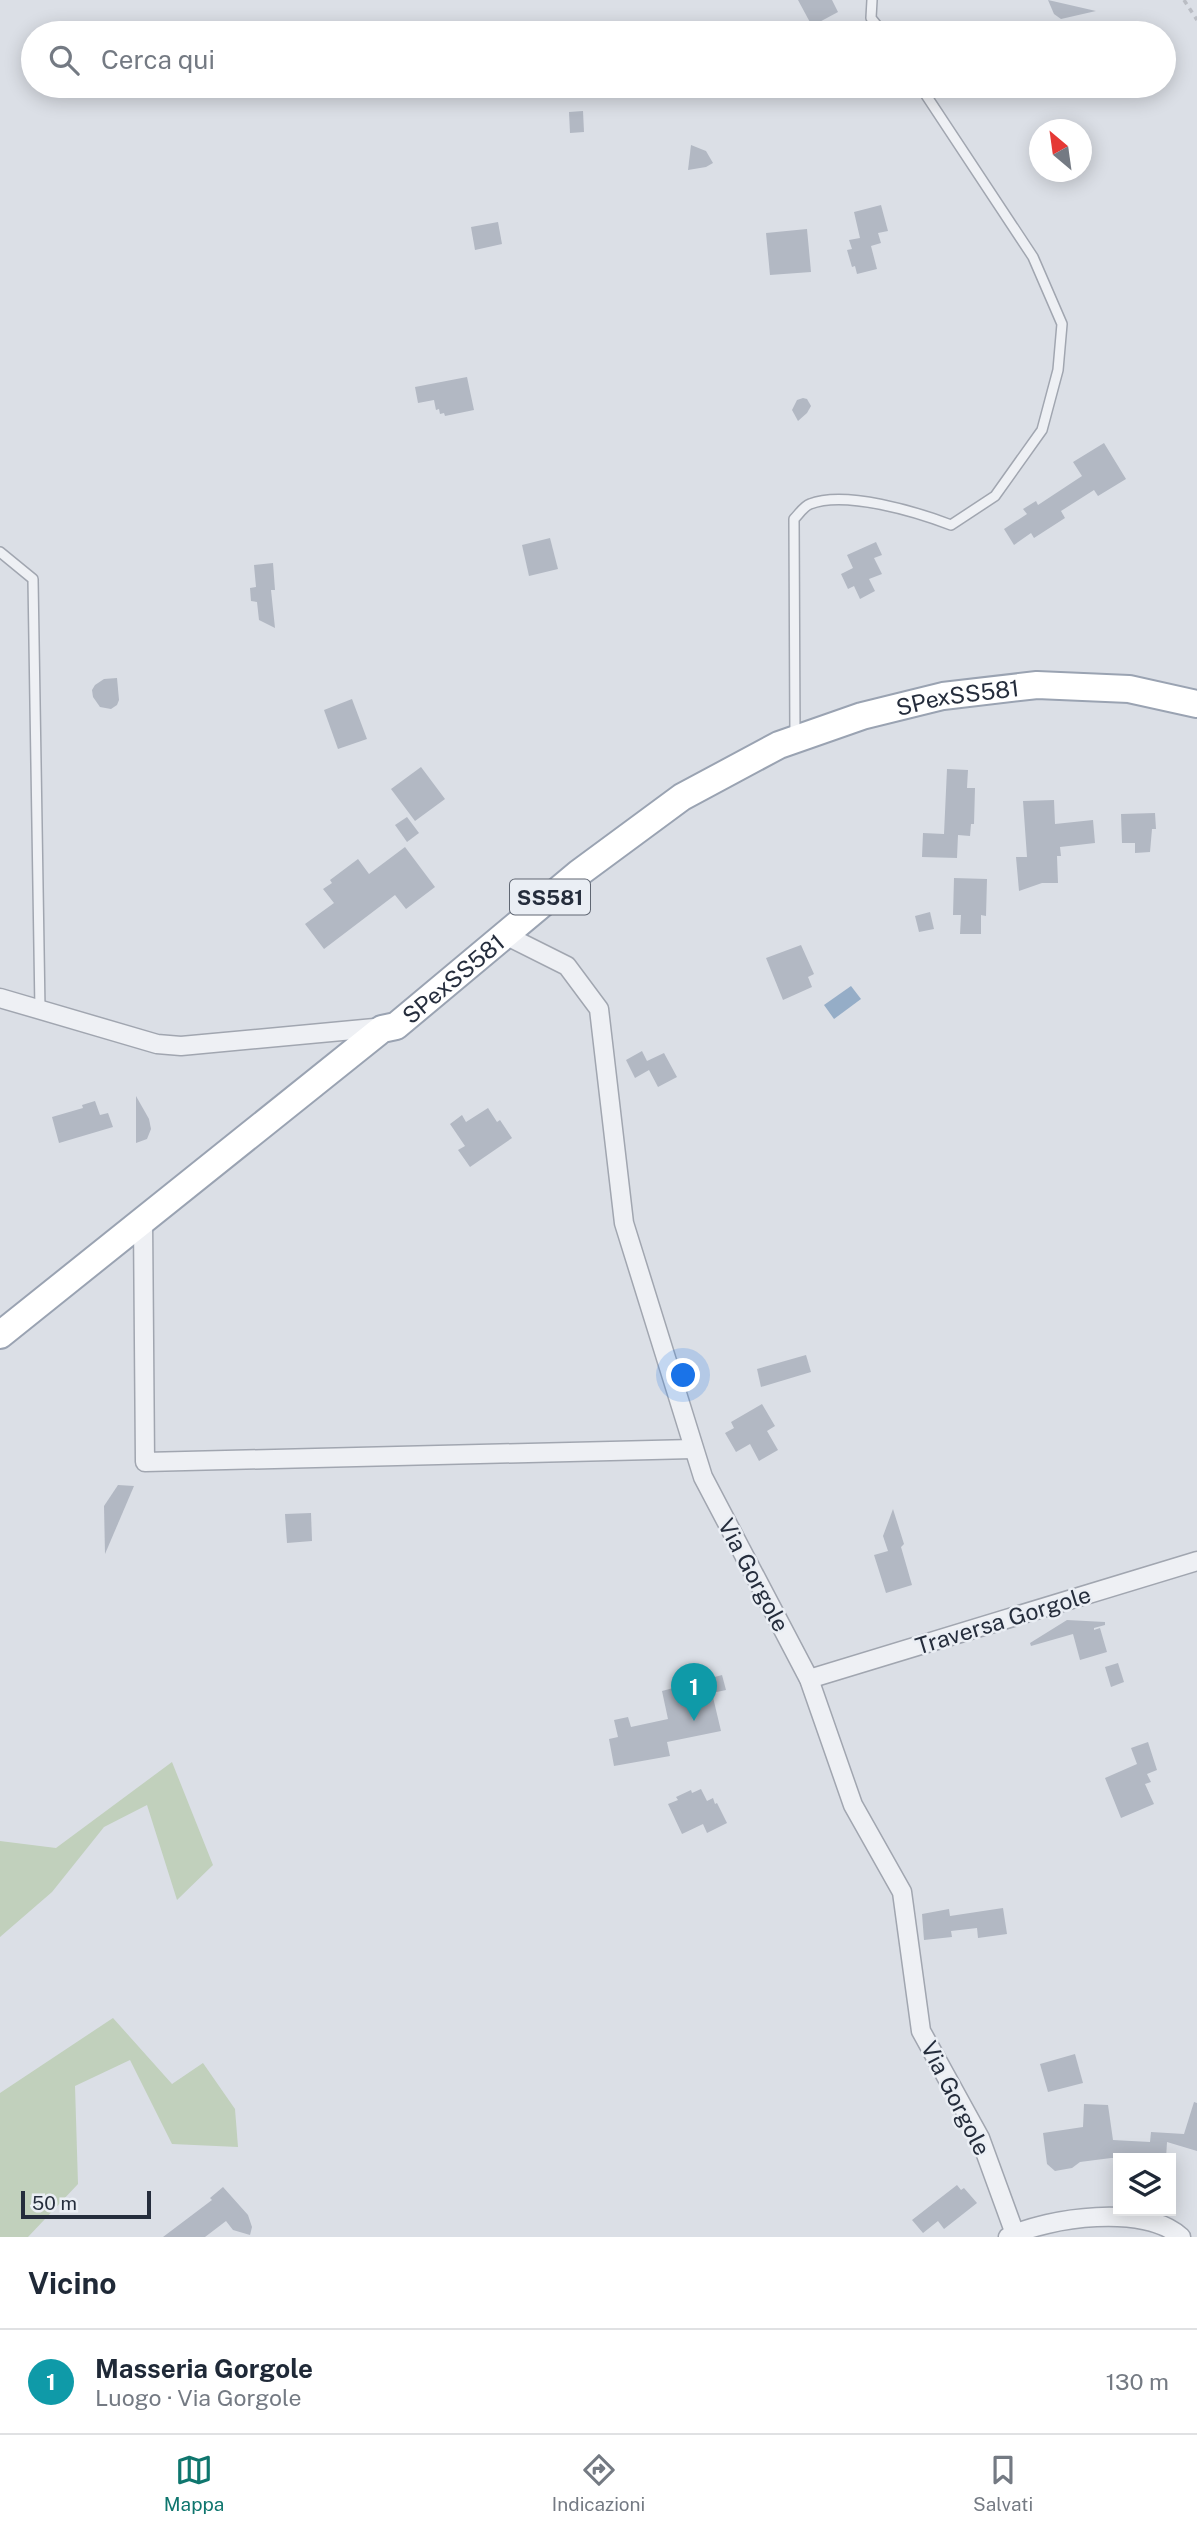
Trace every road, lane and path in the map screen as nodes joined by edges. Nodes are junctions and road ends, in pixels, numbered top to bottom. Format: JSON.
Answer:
{"nodes":[{"id":1,"x":872,"y":0,"type":"edge"},
{"id":2,"x":1184,"y":0,"type":"edge"},
{"id":3,"x":1197,"y":20,"type":"edge"},
{"id":4,"x":873,"y":21,"type":"edge"},
{"id":5,"x":928,"y":98,"type":"edge"},
{"id":6,"x":0,"y":552,"type":"edge"},
{"id":7,"x":1197,"y":704,"type":"edge"},
{"id":8,"x":795,"y":740,"type":"junction"},
{"id":9,"x":505,"y":935,"type":"junction"},
{"id":10,"x":0,"y":998,"type":"edge"},
{"id":11,"x":40,"y":1010,"type":"junction"},
{"id":12,"x":396,"y":1026,"type":"junction"},
{"id":13,"x":143,"y":1221,"type":"junction"},
{"id":14,"x":0,"y":1335,"type":"edge"},
{"id":15,"x":694,"y":1449,"type":"junction"},
{"id":16,"x":1197,"y":1561,"type":"edge"},
{"id":17,"x":808,"y":1679,"type":"junction"},
{"id":18,"x":1012,"y":2235,"type":"edge"},
{"id":19,"x":1181,"y":2237,"type":"edge"}],
"edges":[{"from":1,"to":4,"type":"lane"},
{"from":2,"to":3,"type":"path"},
{"from":5,"to":8,"type":"lane"},
{"from":6,"to":11,"type":"lane"},
{"from":7,"to":8,"type":"main road","name":"SPexSS581","number":"SS581"},
{"from":8,"to":9,"type":"main road","name":"SPexSS581","number":"SS581"},
{"from":9,"to":12,"type":"main road","name":"SPexSS581","number":"SS581"},
{"from":9,"to":15,"type":"street","name":"Via Gorgole"},
{"from":10,"to":11,"type":"street"},
{"from":11,"to":12,"type":"street"},
{"from":12,"to":13,"type":"main road","name":"SPexSS581","number":"SS581"},
{"from":13,"to":14,"type":"main road","name":"SPexSS581","number":"SS581"},
{"from":13,"to":15,"type":"street"},
{"from":15,"to":17,"type":"street","name":"Via Gorgole"},
{"from":16,"to":17,"type":"street","name":"Traversa Gorgole"},
{"from":17,"to":18,"type":"street","name":"Via Gorgole"},
{"from":18,"to":19,"type":"street"}]}
